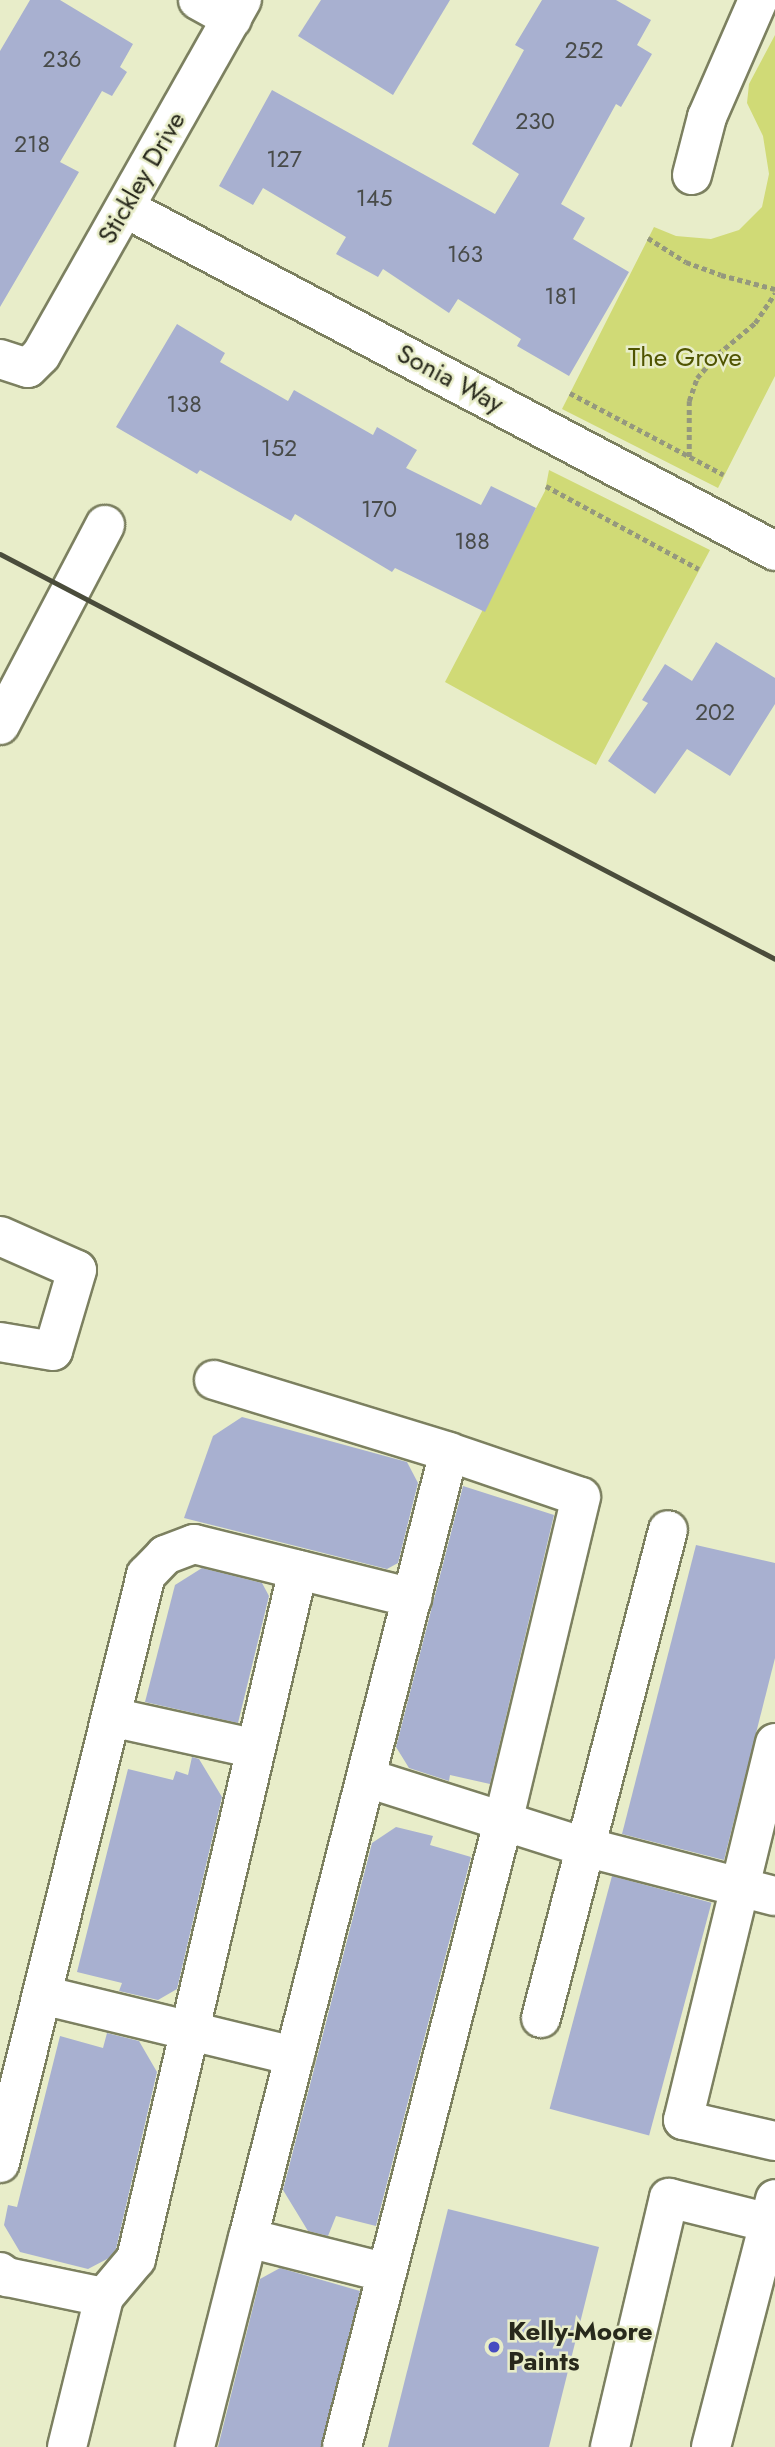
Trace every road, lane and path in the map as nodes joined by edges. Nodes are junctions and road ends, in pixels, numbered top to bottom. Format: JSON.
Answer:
{"nodes":[{"id":1,"x":198,"y":0,"type":"edge"},
{"id":2,"x":758,"y":0,"type":"edge"},
{"id":3,"x":237,"y":9,"type":"edge"},
{"id":4,"x":692,"y":175,"type":"dead end"},
{"id":5,"x":125,"y":208,"type":"junction"},
{"id":6,"x":648,"y":238,"type":"dead end"},
{"id":7,"x":775,"y":291,"type":"edge"},
{"id":8,"x":0,"y":359,"type":"edge"},
{"id":9,"x":570,"y":393,"type":"dead end"},
{"id":10,"x":689,"y":457,"type":"junction"},
{"id":11,"x":724,"y":475,"type":"dead end"},
{"id":12,"x":546,"y":486,"type":"dead end"},
{"id":13,"x":105,"y":525,"type":"dead end"},
{"id":14,"x":775,"y":551,"type":"edge"},
{"id":15,"x":699,"y":569,"type":"dead end"},
{"id":16,"x":4,"y":705,"type":"edge"},
{"id":17,"x":0,"y":1236,"type":"edge"},
{"id":18,"x":0,"y":1342,"type":"edge"},
{"id":19,"x":214,"y":1380,"type":"dead end"},
{"id":20,"x":449,"y":1452,"type":"junction"},
{"id":21,"x":668,"y":1530,"type":"dead end"},
{"id":22,"x":298,"y":1570,"type":"junction"},
{"id":23,"x":412,"y":1598,"type":"junction"},
{"id":24,"x":111,"y":1717,"type":"junction"},
{"id":25,"x":775,"y":1744,"type":"edge"},
{"id":26,"x":256,"y":1749,"type":"junction"},
{"id":27,"x":367,"y":1778,"type":"junction"},
{"id":28,"x":503,"y":1822,"type":"junction"},
{"id":29,"x":585,"y":1847,"type":"junction"},
{"id":30,"x":757,"y":1892,"type":"edge"},
{"id":31,"x":42,"y":1994,"type":"junction"},
{"id":32,"x":541,"y":2018,"type":"dead end"},
{"id":33,"x":189,"y":2031,"type":"junction"},
{"id":34,"x":295,"y":2056,"type":"junction"},
{"id":35,"x":775,"y":2141,"type":"edge"},
{"id":36,"x":0,"y":2163,"type":"edge"},
{"id":37,"x":772,"y":2211,"type":"edge"},
{"id":38,"x":248,"y":2238,"type":"junction"},
{"id":39,"x":0,"y":2272,"type":"edge"},
{"id":40,"x":387,"y":2273,"type":"junction"},
{"id":41,"x":104,"y":2297,"type":"junction"},
{"id":42,"x":67,"y":2447,"type":"edge"},
{"id":43,"x":195,"y":2447,"type":"edge"},
{"id":44,"x":342,"y":2447,"type":"edge"},
{"id":45,"x":610,"y":2447,"type":"edge"},
{"id":46,"x":711,"y":2447,"type":"edge"}],
"edges":[{"from":1,"to":3,"type":"street"},
{"from":2,"to":4,"type":"street"},
{"from":3,"to":5,"type":"street","name":"Stickley Drive"},
{"from":5,"to":8,"type":"street","name":"Stickley Drive"},
{"from":5,"to":14,"type":"street","name":"Sonia Way"},
{"from":6,"to":7,"type":"path"},
{"from":7,"to":10,"type":"path"},
{"from":9,"to":10,"type":"path"},
{"from":10,"to":11,"type":"path"},
{"from":12,"to":15,"type":"path"},
{"from":13,"to":16,"type":"street"},
{"from":17,"to":18,"type":"street"},
{"from":19,"to":20,"type":"street"},
{"from":20,"to":23,"type":"street"},
{"from":20,"to":28,"type":"street"},
{"from":21,"to":29,"type":"street"},
{"from":22,"to":23,"type":"street"},
{"from":22,"to":24,"type":"street"},
{"from":22,"to":26,"type":"street"},
{"from":23,"to":27,"type":"street"},
{"from":24,"to":26,"type":"street"},
{"from":24,"to":31,"type":"street"},
{"from":25,"to":30,"type":"street"},
{"from":26,"to":33,"type":"street"},
{"from":27,"to":28,"type":"street"},
{"from":27,"to":34,"type":"street"},
{"from":28,"to":29,"type":"street"},
{"from":28,"to":40,"type":"street"},
{"from":29,"to":30,"type":"street"},
{"from":29,"to":32,"type":"street"},
{"from":30,"to":35,"type":"street"},
{"from":31,"to":33,"type":"street"},
{"from":31,"to":36,"type":"street"},
{"from":33,"to":34,"type":"street"},
{"from":33,"to":41,"type":"street"},
{"from":34,"to":38,"type":"street"},
{"from":37,"to":45,"type":"street"},
{"from":37,"to":46,"type":"street"},
{"from":38,"to":40,"type":"street"},
{"from":38,"to":43,"type":"street"},
{"from":39,"to":41,"type":"street"},
{"from":40,"to":44,"type":"street"},
{"from":41,"to":42,"type":"street"}]}
